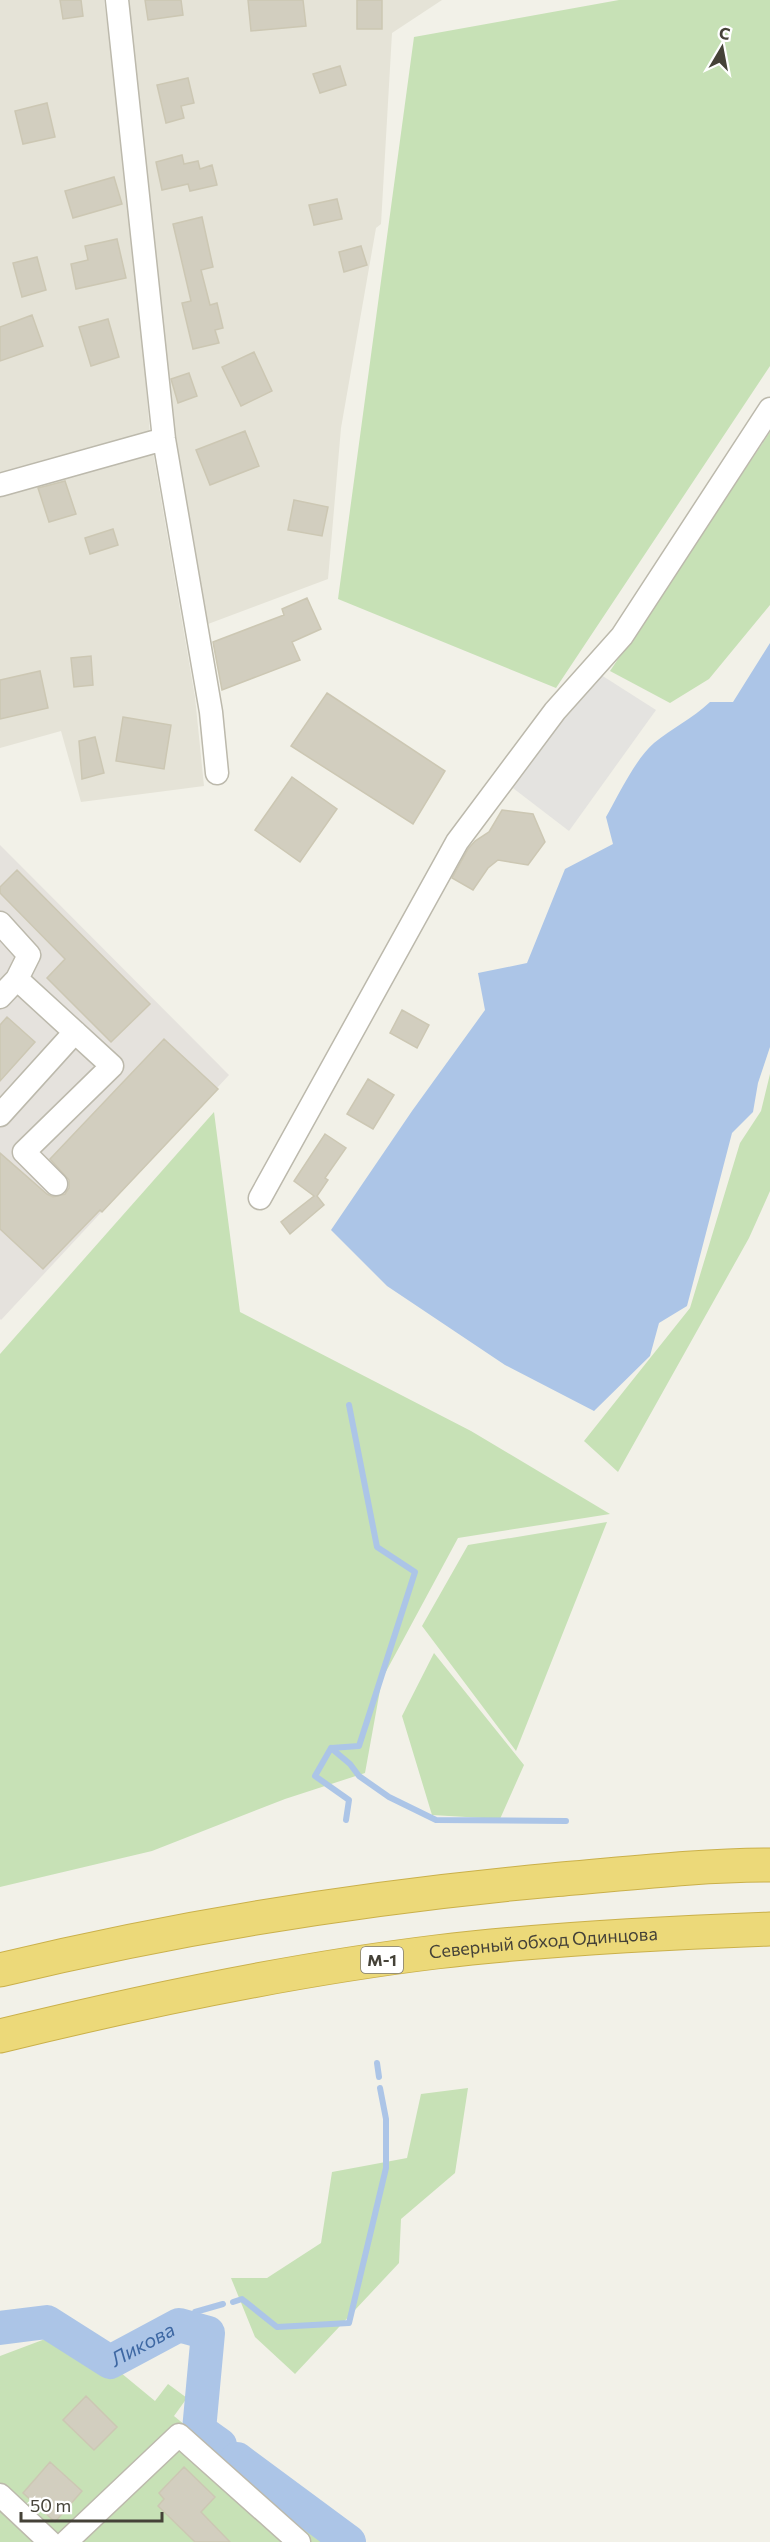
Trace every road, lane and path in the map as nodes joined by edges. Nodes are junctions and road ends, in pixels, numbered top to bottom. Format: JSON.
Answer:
{"nodes":[{"id":1,"x":117,"y":0,"type":"edge"},
{"id":2,"x":770,"y":409,"type":"edge"},
{"id":3,"x":164,"y":439,"type":"junction"},
{"id":4,"x":0,"y":485,"type":"edge"},
{"id":5,"x":216,"y":773,"type":"dead end"},
{"id":6,"x":1,"y":927,"type":"edge"},
{"id":7,"x":17,"y":979,"type":"junction"},
{"id":8,"x":0,"y":997,"type":"edge"},
{"id":9,"x":75,"y":1032,"type":"junction"},
{"id":10,"x":0,"y":1115,"type":"edge"},
{"id":11,"x":56,"y":1184,"type":"dead end"},
{"id":12,"x":260,"y":1198,"type":"dead end"},
{"id":13,"x":770,"y":1865,"type":"edge"},
{"id":14,"x":770,"y":1929,"type":"edge"},
{"id":15,"x":0,"y":1970,"type":"edge"},
{"id":16,"x":0,"y":2036,"type":"edge"},
{"id":17,"x":0,"y":2495,"type":"edge"},
{"id":18,"x":50,"y":2542,"type":"edge"},
{"id":19,"x":66,"y":2542,"type":"edge"},
{"id":20,"x":299,"y":2542,"type":"edge"}],
"edges":[{"from":1,"to":3,"type":"street"},
{"from":2,"to":12,"type":"street"},
{"from":3,"to":4,"type":"street"},
{"from":3,"to":5,"type":"street"},
{"from":6,"to":7,"type":"street"},
{"from":7,"to":8,"type":"street"},
{"from":7,"to":9,"type":"street"},
{"from":9,"to":10,"type":"street"},
{"from":9,"to":11,"type":"street"},
{"from":13,"to":15,"type":"highway"},
{"from":14,"to":16,"type":"highway","name":"Северный обход Одинцова","number":"М-1"},
{"from":17,"to":18,"type":"street"},
{"from":19,"to":20,"type":"street"}]}
